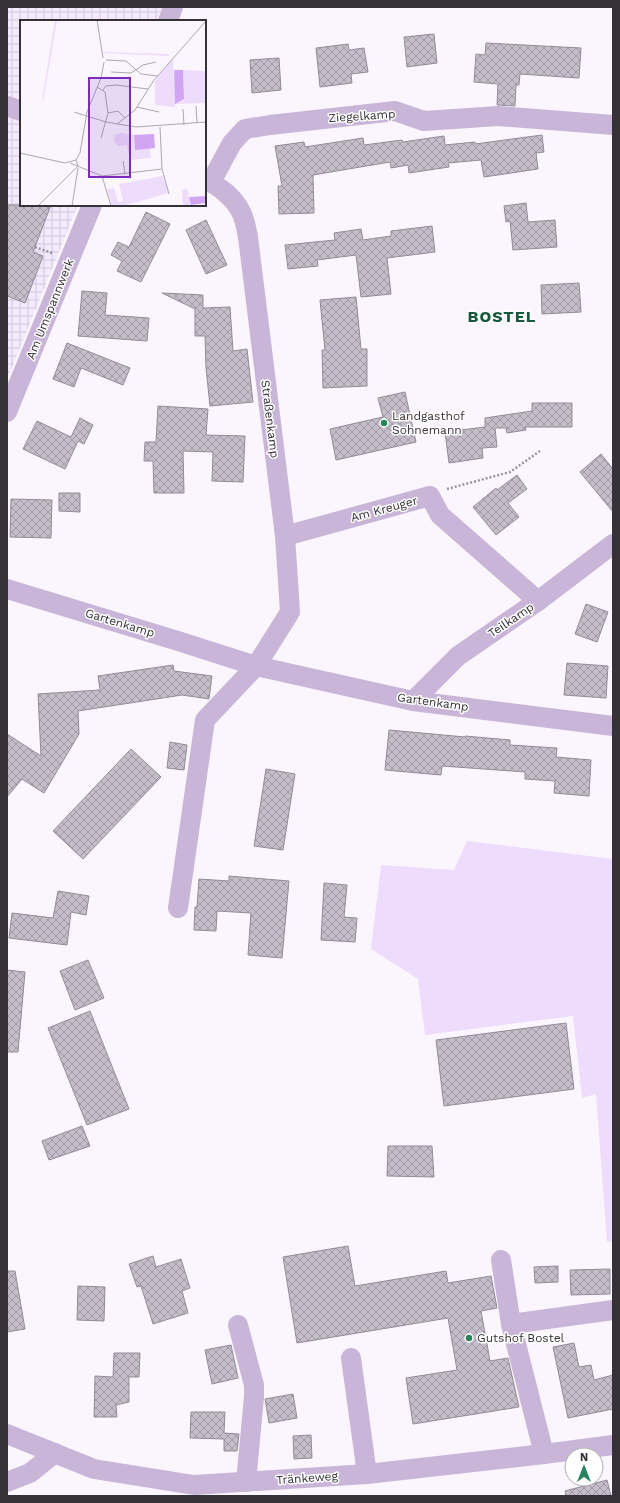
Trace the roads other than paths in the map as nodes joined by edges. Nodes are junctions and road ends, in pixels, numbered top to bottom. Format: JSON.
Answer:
{"nodes":[{"id":1,"x":173,"y":7,"type":"edge"},
{"id":2,"x":168,"y":20,"type":"edge"},
{"id":3,"x":7,"y":106,"type":"edge"},
{"id":4,"x":20,"y":111,"type":"edge"},
{"id":5,"x":613,"y":125,"type":"edge"},
{"id":6,"x":208,"y":181,"type":"edge"},
{"id":7,"x":92,"y":206,"type":"edge"},
{"id":8,"x":7,"y":412,"type":"edge"},
{"id":9,"x":285,"y":536,"type":"junction"},
{"id":10,"x":613,"y":544,"type":"edge"},
{"id":11,"x":7,"y":589,"type":"edge"},
{"id":12,"x":538,"y":601,"type":"junction"},
{"id":13,"x":256,"y":666,"type":"junction"},
{"id":14,"x":413,"y":701,"type":"junction"},
{"id":15,"x":613,"y":726,"type":"edge"},
{"id":16,"x":178,"y":908,"type":"dead end"},
{"id":17,"x":501,"y":1260,"type":"dead end"},
{"id":18,"x":613,"y":1310,"type":"edge"},
{"id":19,"x":511,"y":1324,"type":"junction"},
{"id":20,"x":238,"y":1325,"type":"dead end"},
{"id":21,"x":351,"y":1358,"type":"dead end"},
{"id":22,"x":7,"y":1434,"type":"edge"},
{"id":23,"x":613,"y":1445,"type":"edge"},
{"id":24,"x":55,"y":1453,"type":"junction"},
{"id":25,"x":544,"y":1454,"type":"junction"},
{"id":26,"x":367,"y":1474,"type":"junction"},
{"id":27,"x":7,"y":1482,"type":"edge"},
{"id":28,"x":246,"y":1482,"type":"junction"},
{"id":29,"x":195,"y":1491,"type":"edge"}],
"edges":[{"from":1,"to":2,"type":"street"},
{"from":3,"to":4,"type":"street"},
{"from":5,"to":6,"type":"street","name":"Ziegelkamp"},
{"from":6,"to":9,"type":"street","name":"Straßenkamp"},
{"from":7,"to":8,"type":"street","name":"Am Umspannwerk"},
{"from":9,"to":12,"type":"street","name":"Am Kreuger"},
{"from":9,"to":13,"type":"street","name":"Straßenkamp"},
{"from":10,"to":12,"type":"street","name":"Teilkamp"},
{"from":11,"to":13,"type":"street","name":"Gartenkamp"},
{"from":12,"to":14,"type":"street","name":"Teilkamp"},
{"from":13,"to":14,"type":"street","name":"Gartenkamp"},
{"from":13,"to":16,"type":"street"},
{"from":14,"to":15,"type":"street","name":"Gartenkamp"},
{"from":17,"to":19,"type":"street"},
{"from":18,"to":19,"type":"street"},
{"from":19,"to":25,"type":"street"},
{"from":20,"to":28,"type":"street"},
{"from":21,"to":26,"type":"street"},
{"from":22,"to":24,"type":"street","name":"Tränkeweg"},
{"from":23,"to":25,"type":"street","name":"Tränkeweg"},
{"from":24,"to":27,"type":"street"},
{"from":24,"to":29,"type":"street","name":"Tränkeweg"},
{"from":25,"to":26,"type":"street","name":"Tränkeweg"},
{"from":26,"to":28,"type":"street","name":"Tränkeweg"},
{"from":28,"to":29,"type":"street","name":"Tränkeweg"}]}
